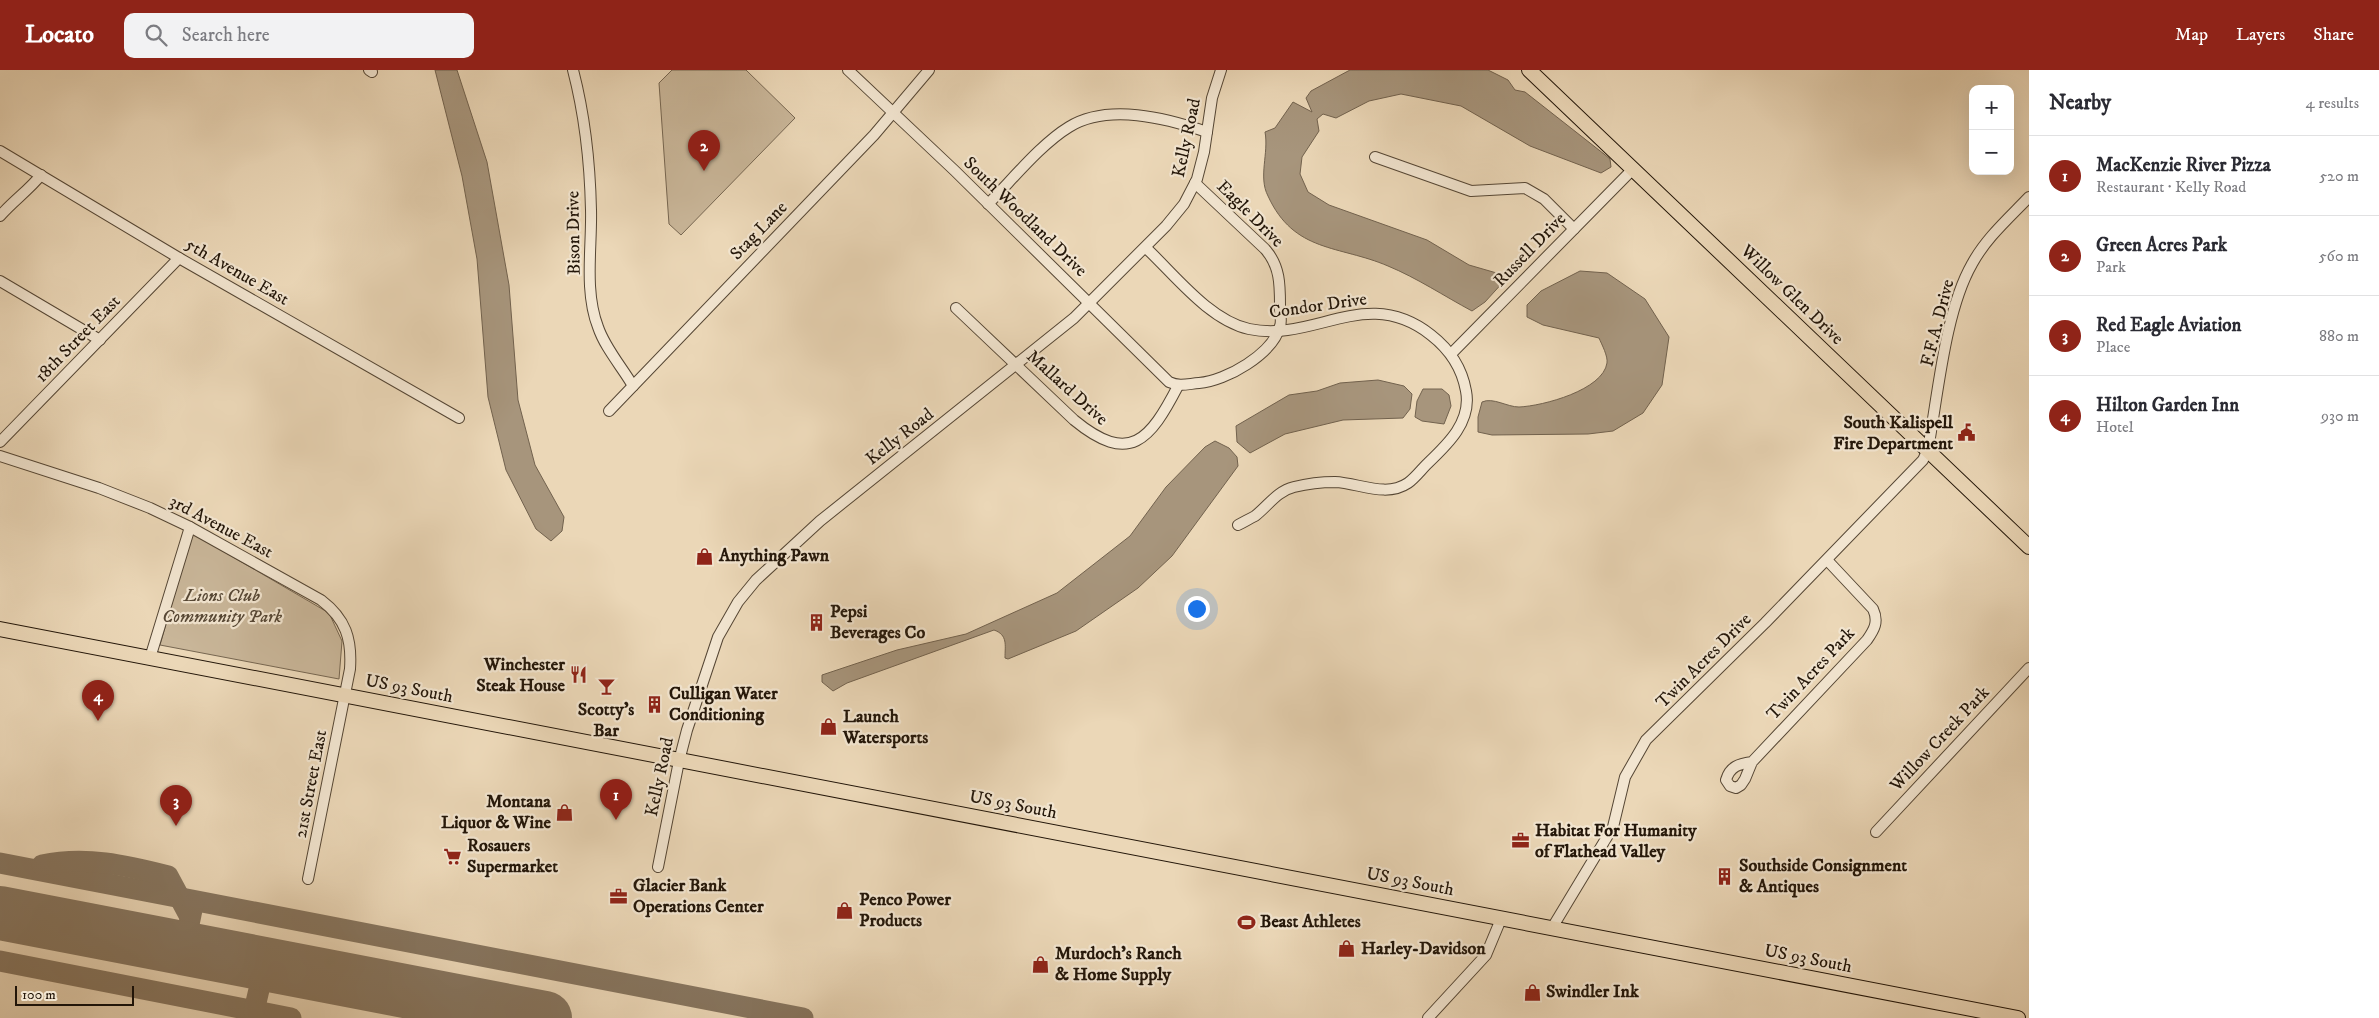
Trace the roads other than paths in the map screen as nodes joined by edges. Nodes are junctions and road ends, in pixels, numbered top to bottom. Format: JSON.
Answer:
{"nodes":[{"id":1,"x":574,"y":70,"type":"edge"},
{"id":2,"x":848,"y":70,"type":"edge"},
{"id":3,"x":929,"y":70,"type":"edge"},
{"id":4,"x":1221,"y":70,"type":"edge"},
{"id":5,"x":1530,"y":70,"type":"edge"},
{"id":6,"x":892,"y":113,"type":"junction"},
{"id":7,"x":1207,"y":132,"type":"junction"},
{"id":8,"x":0,"y":151,"type":"edge"},
{"id":9,"x":1375,"y":157,"type":"dead end"},
{"id":10,"x":1633,"y":169,"type":"junction"},
{"id":11,"x":41,"y":174,"type":"junction"},
{"id":12,"x":1195,"y":182,"type":"junction"},
{"id":13,"x":2029,"y":197,"type":"edge"},
{"id":14,"x":988,"y":204,"type":"junction"},
{"id":15,"x":0,"y":216,"type":"edge"},
{"id":16,"x":1574,"y":230,"type":"junction"},
{"id":17,"x":1146,"y":248,"type":"junction"},
{"id":18,"x":179,"y":258,"type":"junction"},
{"id":19,"x":0,"y":281,"type":"edge"},
{"id":20,"x":1089,"y":303,"type":"junction"},
{"id":21,"x":956,"y":308,"type":"dead end"},
{"id":22,"x":1278,"y":331,"type":"junction"},
{"id":23,"x":100,"y":340,"type":"junction"},
{"id":24,"x":1451,"y":354,"type":"junction"},
{"id":25,"x":1017,"y":365,"type":"junction"},
{"id":26,"x":633,"y":386,"type":"junction"},
{"id":27,"x":1178,"y":386,"type":"junction"},
{"id":28,"x":609,"y":411,"type":"dead end"},
{"id":29,"x":458,"y":418,"type":"dead end"},
{"id":30,"x":0,"y":442,"type":"edge"},
{"id":31,"x":1928,"y":449,"type":"junction"},
{"id":32,"x":0,"y":456,"type":"edge"},
{"id":33,"x":1238,"y":525,"type":"dead end"},
{"id":34,"x":190,"y":527,"type":"junction"},
{"id":35,"x":2029,"y":546,"type":"edge"},
{"id":36,"x":1826,"y":560,"type":"junction"},
{"id":37,"x":0,"y":629,"type":"edge"},
{"id":38,"x":150,"y":658,"type":"junction"},
{"id":39,"x":2029,"y":668,"type":"edge"},
{"id":40,"x":344,"y":695,"type":"junction"},
{"id":41,"x":679,"y":760,"type":"junction"},
{"id":42,"x":1752,"y":762,"type":"dead end"},
{"id":43,"x":1876,"y":832,"type":"dead end"},
{"id":44,"x":658,"y":867,"type":"dead end"},
{"id":45,"x":308,"y":879,"type":"dead end"},
{"id":46,"x":1501,"y":919,"type":"junction"},
{"id":47,"x":1552,"y":928,"type":"junction"},
{"id":48,"x":1428,"y":1018,"type":"edge"},
{"id":49,"x":2018,"y":1018,"type":"edge"}],
"edges":[{"from":1,"to":26,"type":"street","name":"Bison Drive"},
{"from":2,"to":6,"type":"street","name":"South Woodland Drive"},
{"from":3,"to":6,"type":"street","name":"Stag Lane"},
{"from":4,"to":7,"type":"street","name":"Kelly Road"},
{"from":5,"to":10,"type":"main road","name":"Willow Glen Drive"},
{"from":6,"to":14,"type":"street","name":"South Woodland Drive"},
{"from":6,"to":26,"type":"street","name":"Stag Lane"},
{"from":7,"to":12,"type":"street","name":"Kelly Road"},
{"from":7,"to":14,"type":"street"},
{"from":8,"to":11,"type":"street","name":"5th Avenue East"},
{"from":9,"to":16,"type":"street"},
{"from":10,"to":16,"type":"street","name":"Russell Drive"},
{"from":10,"to":31,"type":"main road","name":"Willow Glen Drive"},
{"from":11,"to":15,"type":"street"},
{"from":11,"to":18,"type":"street","name":"5th Avenue East"},
{"from":12,"to":17,"type":"street","name":"Kelly Road"},
{"from":12,"to":22,"type":"street","name":"Eagle Drive"},
{"from":13,"to":31,"type":"street","name":"F.F.A. Drive"},
{"from":14,"to":20,"type":"street","name":"South Woodland Drive"},
{"from":16,"to":24,"type":"street","name":"Russell Drive"},
{"from":17,"to":20,"type":"street","name":"Kelly Road"},
{"from":17,"to":22,"type":"street","name":"Condor Drive"},
{"from":18,"to":23,"type":"street","name":"18th Street East"},
{"from":18,"to":29,"type":"street","name":"5th Avenue East"},
{"from":19,"to":23,"type":"street"},
{"from":20,"to":25,"type":"street","name":"Kelly Road"},
{"from":20,"to":27,"type":"street","name":"South Woodland Drive"},
{"from":21,"to":25,"type":"street","name":"Mallard Drive"},
{"from":22,"to":24,"type":"street","name":"Condor Drive"},
{"from":22,"to":27,"type":"street"},
{"from":23,"to":30,"type":"street","name":"18th Street East"},
{"from":24,"to":33,"type":"street"},
{"from":25,"to":27,"type":"street","name":"Mallard Drive"},
{"from":25,"to":41,"type":"street","name":"Kelly Road"},
{"from":26,"to":28,"type":"street","name":"Stag Lane"},
{"from":31,"to":35,"type":"main road","name":"Willow Glen Drive"},
{"from":31,"to":36,"type":"street","name":"Twin Acres Drive"},
{"from":32,"to":34,"type":"street","name":"3rd Avenue East"},
{"from":34,"to":38,"type":"street"},
{"from":34,"to":40,"type":"street","name":"3rd Avenue East"},
{"from":36,"to":42,"type":"street","name":"Twin Acres Park"},
{"from":36,"to":47,"type":"street","name":"Twin Acres Drive"},
{"from":37,"to":38,"type":"main road","name":"US 93 South"},
{"from":38,"to":40,"type":"main road","name":"US 93 South"},
{"from":39,"to":43,"type":"street","name":"Willow Creek Park"},
{"from":40,"to":41,"type":"main road","name":"US 93 South"},
{"from":40,"to":45,"type":"street","name":"21st Street East"},
{"from":41,"to":44,"type":"street","name":"Kelly Road"},
{"from":41,"to":46,"type":"main road","name":"US 93 South"},
{"from":46,"to":47,"type":"main road","name":"US 93 South"},
{"from":46,"to":48,"type":"street"},
{"from":47,"to":49,"type":"main road","name":"US 93 South"}]}
